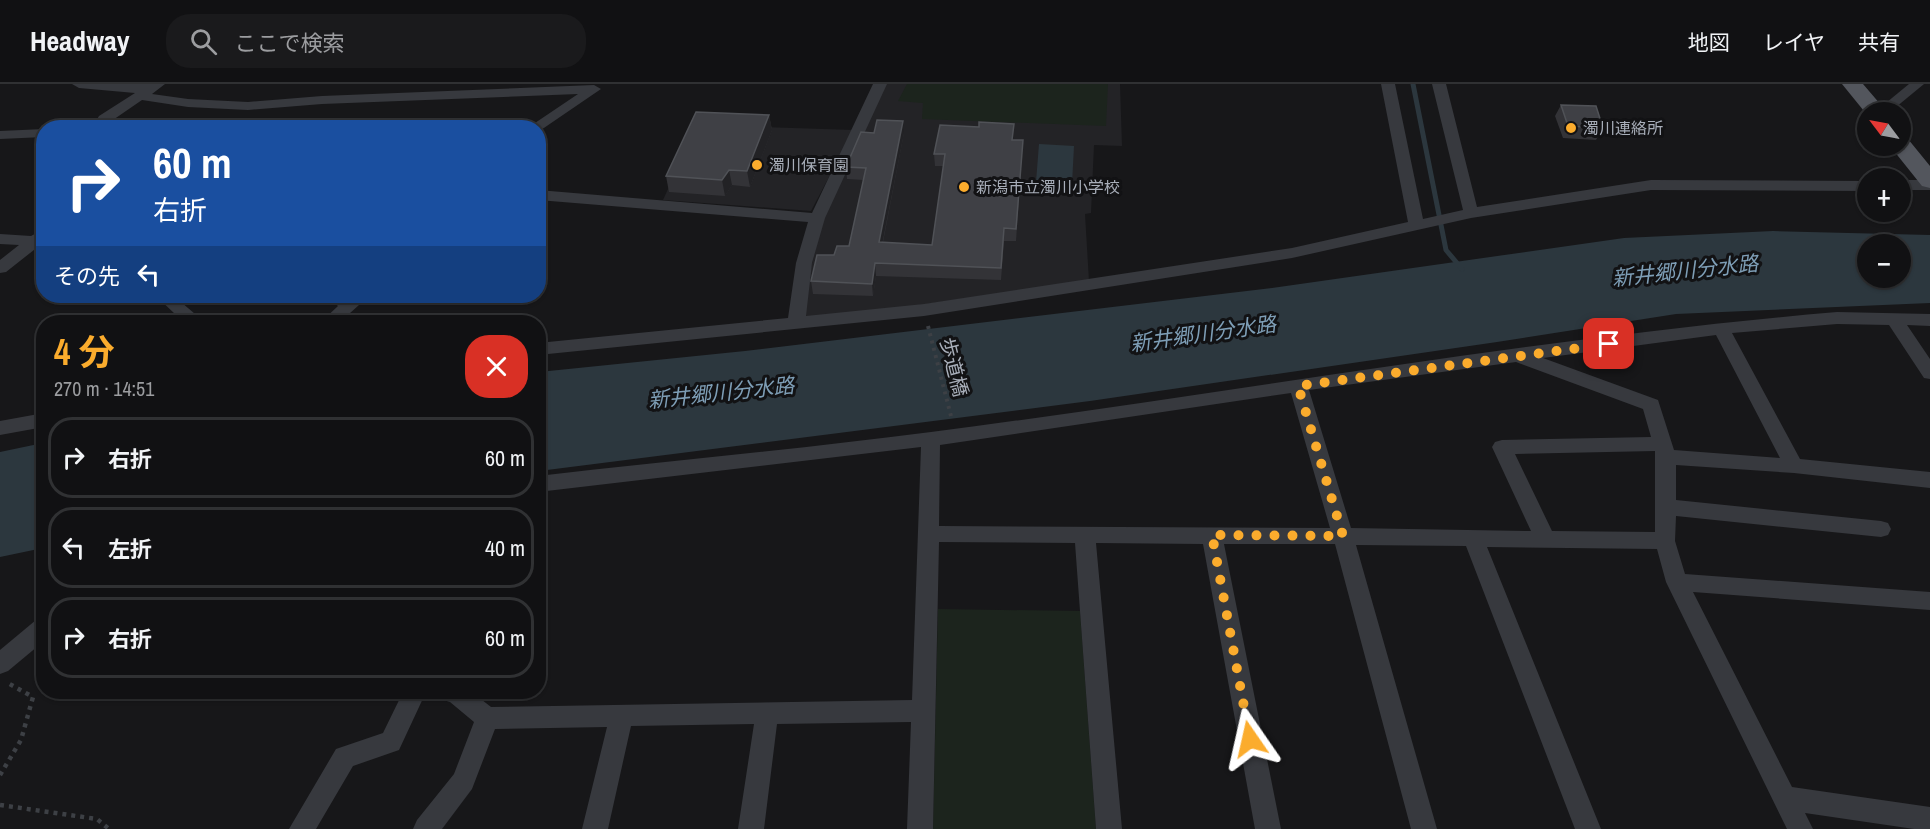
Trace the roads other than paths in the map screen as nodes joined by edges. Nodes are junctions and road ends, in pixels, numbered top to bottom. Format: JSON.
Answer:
{"nodes":[{"id":1,"x":79,"y":84,"type":"edge"},
{"id":2,"x":328,"y":84,"type":"edge"},
{"id":3,"x":390,"y":84,"type":"edge"},
{"id":4,"x":880,"y":84,"type":"edge"},
{"id":5,"x":1388,"y":84,"type":"edge"},
{"id":6,"x":1439,"y":84,"type":"edge"},
{"id":7,"x":1852,"y":84,"type":"edge"},
{"id":8,"x":1917,"y":84,"type":"edge"},
{"id":9,"x":598,"y":86,"type":"edge"},
{"id":10,"x":149,"y":90,"type":"edge"},
{"id":11,"x":379,"y":98,"type":"junction"},
{"id":12,"x":322,"y":100,"type":"junction"},
{"id":13,"x":1867,"y":102,"type":"edge"},
{"id":14,"x":1894,"y":102,"type":"edge"},
{"id":15,"x":103,"y":120,"type":"edge"},
{"id":16,"x":546,"y":122,"type":"edge"},
{"id":17,"x":36,"y":133,"type":"edge"},
{"id":18,"x":0,"y":135,"type":"edge"},
{"id":19,"x":1909,"y":156,"type":"edge"},
{"id":20,"x":1930,"y":183,"type":"edge"},
{"id":21,"x":1911,"y":184,"type":"edge"},
{"id":22,"x":1857,"y":186,"type":"edge"},
{"id":23,"x":546,"y":196,"type":"edge"},
{"id":24,"x":1471,"y":213,"type":"junction"},
{"id":25,"x":817,"y":218,"type":"junction"},
{"id":26,"x":1417,"y":226,"type":"junction"},
{"id":27,"x":36,"y":236,"type":"edge"},
{"id":28,"x":0,"y":239,"type":"edge"},
{"id":29,"x":36,"y":240,"type":"edge"},
{"id":30,"x":0,"y":268,"type":"edge"},
{"id":31,"x":173,"y":303,"type":"edge"},
{"id":32,"x":347,"y":303,"type":"edge"},
{"id":33,"x":185,"y":315,"type":"edge"},
{"id":34,"x":338,"y":315,"type":"edge"},
{"id":35,"x":1894,"y":319,"type":"junction"},
{"id":36,"x":1930,"y":320,"type":"edge"},
{"id":37,"x":796,"y":323,"type":"junction"},
{"id":38,"x":1721,"y":328,"type":"junction"},
{"id":39,"x":546,"y":348,"type":"edge"},
{"id":40,"x":1519,"y":356,"type":"junction"},
{"id":41,"x":1930,"y":373,"type":"edge"},
{"id":42,"x":1298,"y":386,"type":"junction"},
{"id":43,"x":36,"y":421,"type":"edge"},
{"id":44,"x":0,"y":428,"type":"edge"},
{"id":45,"x":931,"y":439,"type":"junction"},
{"id":46,"x":1664,"y":450,"type":"junction"},
{"id":47,"x":1794,"y":466,"type":"junction"},
{"id":48,"x":1930,"y":480,"type":"edge"},
{"id":49,"x":546,"y":483,"type":"edge"},
{"id":50,"x":1666,"y":507,"type":"junction"},
{"id":51,"x":1881,"y":529,"type":"dead end"},
{"id":52,"x":929,"y":534,"type":"junction"},
{"id":53,"x":1085,"y":535,"type":"junction"},
{"id":54,"x":1212,"y":535,"type":"junction"},
{"id":55,"x":1343,"y":536,"type":"junction"},
{"id":56,"x":1474,"y":539,"type":"junction"},
{"id":57,"x":1546,"y":540,"type":"junction"},
{"id":58,"x":1665,"y":541,"type":"junction"},
{"id":59,"x":1677,"y":582,"type":"junction"},
{"id":60,"x":1930,"y":601,"type":"edge"},
{"id":61,"x":36,"y":634,"type":"edge"},
{"id":62,"x":0,"y":664,"type":"edge"},
{"id":63,"x":411,"y":699,"type":"edge"},
{"id":64,"x":462,"y":699,"type":"edge"},
{"id":65,"x":924,"y":711,"type":"junction"},
{"id":66,"x":767,"y":714,"type":"junction"},
{"id":67,"x":621,"y":717,"type":"junction"},
{"id":68,"x":487,"y":718,"type":"junction"},
{"id":69,"x":1784,"y":798,"type":"junction"},
{"id":70,"x":1930,"y":819,"type":"edge"},
{"id":71,"x":302,"y":829,"type":"edge"},
{"id":72,"x":426,"y":829,"type":"edge"},
{"id":73,"x":595,"y":829,"type":"edge"},
{"id":74,"x":751,"y":829,"type":"edge"},
{"id":75,"x":920,"y":829,"type":"edge"},
{"id":76,"x":1109,"y":829,"type":"edge"},
{"id":77,"x":1268,"y":829,"type":"edge"},
{"id":78,"x":1424,"y":829,"type":"edge"},
{"id":79,"x":1588,"y":829,"type":"edge"},
{"id":80,"x":1800,"y":829,"type":"edge"}],
"edges":[{"from":1,"to":10,"type":"street"},
{"from":2,"to":12,"type":"street"},
{"from":3,"to":11,"type":"street"},
{"from":4,"to":25,"type":"street"},
{"from":5,"to":26,"type":"street"},
{"from":6,"to":24,"type":"street"},
{"from":7,"to":13,"type":"main road"},
{"from":8,"to":14,"type":"street"},
{"from":9,"to":11,"type":"street"},
{"from":9,"to":16,"type":"street"},
{"from":10,"to":12,"type":"street"},
{"from":10,"to":15,"type":"street"},
{"from":11,"to":12,"type":"street"},
{"from":17,"to":18,"type":"street"},
{"from":19,"to":20,"type":"main road"},
{"from":20,"to":21,"type":"street"},
{"from":22,"to":24,"type":"street"},
{"from":23,"to":25,"type":"street"},
{"from":24,"to":26,"type":"street"},
{"from":25,"to":37,"type":"street"},
{"from":26,"to":37,"type":"street"},
{"from":27,"to":28,"type":"street"},
{"from":29,"to":30,"type":"street"},
{"from":31,"to":33,"type":"street"},
{"from":32,"to":34,"type":"street"},
{"from":35,"to":36,"type":"street"},
{"from":35,"to":38,"type":"street"},
{"from":35,"to":41,"type":"street"},
{"from":37,"to":39,"type":"street"},
{"from":38,"to":40,"type":"street"},
{"from":38,"to":47,"type":"street"},
{"from":40,"to":42,"type":"street"},
{"from":40,"to":46,"type":"street"},
{"from":42,"to":45,"type":"street"},
{"from":42,"to":55,"type":"street"},
{"from":43,"to":44,"type":"street"},
{"from":45,"to":49,"type":"street"},
{"from":45,"to":52,"type":"street"},
{"from":46,"to":47,"type":"street"},
{"from":46,"to":50,"type":"street"},
{"from":46,"to":57,"type":"street"},
{"from":47,"to":48,"type":"street"},
{"from":50,"to":51,"type":"street"},
{"from":50,"to":58,"type":"street"},
{"from":52,"to":53,"type":"street"},
{"from":52,"to":65,"type":"street"},
{"from":53,"to":54,"type":"street"},
{"from":53,"to":76,"type":"street"},
{"from":54,"to":55,"type":"street"},
{"from":54,"to":77,"type":"street"},
{"from":55,"to":56,"type":"street"},
{"from":55,"to":78,"type":"street"},
{"from":56,"to":57,"type":"street"},
{"from":56,"to":79,"type":"street"},
{"from":57,"to":58,"type":"street"},
{"from":58,"to":59,"type":"street"},
{"from":59,"to":60,"type":"street"},
{"from":59,"to":69,"type":"street"},
{"from":61,"to":62,"type":"street"},
{"from":63,"to":71,"type":"street"},
{"from":64,"to":68,"type":"street"},
{"from":65,"to":66,"type":"street"},
{"from":65,"to":75,"type":"street"},
{"from":66,"to":67,"type":"street"},
{"from":66,"to":74,"type":"street"},
{"from":67,"to":68,"type":"street"},
{"from":67,"to":73,"type":"street"},
{"from":68,"to":72,"type":"street"},
{"from":69,"to":70,"type":"street"},
{"from":69,"to":80,"type":"street"}]}
